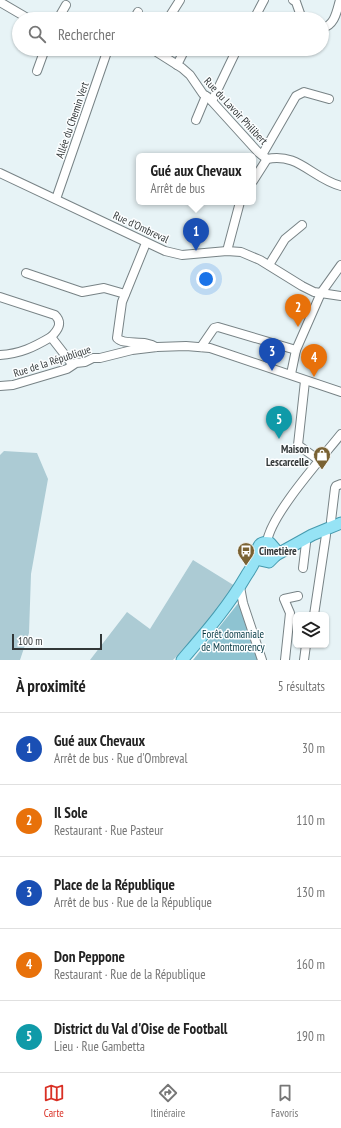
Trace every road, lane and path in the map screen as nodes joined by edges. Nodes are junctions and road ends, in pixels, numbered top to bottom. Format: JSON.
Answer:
{"nodes":[{"id":1,"x":180,"y":0,"type":"edge"},
{"id":2,"x":264,"y":0,"type":"edge"},
{"id":3,"x":293,"y":0,"type":"edge"},
{"id":4,"x":340,"y":0,"type":"edge"},
{"id":5,"x":0,"y":2,"type":"edge"},
{"id":6,"x":66,"y":5,"type":"dead end"},
{"id":7,"x":17,"y":12,"type":"edge"},
{"id":8,"x":62,"y":12,"type":"edge"},
{"id":9,"x":172,"y":12,"type":"edge"},
{"id":10,"x":258,"y":12,"type":"edge"},
{"id":11,"x":300,"y":12,"type":"edge"},
{"id":12,"x":329,"y":25,"type":"edge"},
{"id":13,"x":42,"y":56,"type":"edge"},
{"id":14,"x":106,"y":56,"type":"edge"},
{"id":15,"x":163,"y":56,"type":"edge"},
{"id":16,"x":182,"y":56,"type":"edge"},
{"id":17,"x":233,"y":56,"type":"edge"},
{"id":18,"x":177,"y":65,"type":"junction"},
{"id":19,"x":37,"y":71,"type":"dead end"},
{"id":20,"x":209,"y":99,"type":"junction"},
{"id":21,"x":329,"y":99,"type":"dead end"},
{"id":22,"x":196,"y":120,"type":"dead end"},
{"id":23,"x":264,"y":157,"type":"junction"},
{"id":24,"x":0,"y":173,"type":"edge"},
{"id":25,"x":256,"y":174,"type":"edge"},
{"id":26,"x":341,"y":186,"type":"edge"},
{"id":27,"x":56,"y":199,"type":"junction"},
{"id":28,"x":239,"y":205,"type":"edge"},
{"id":29,"x":302,"y":225,"type":"dead end"},
{"id":30,"x":146,"y":243,"type":"junction"},
{"id":31,"x":227,"y":251,"type":"junction"},
{"id":32,"x":269,"y":265,"type":"junction"},
{"id":33,"x":341,"y":265,"type":"edge"},
{"id":34,"x":26,"y":273,"type":"dead end"},
{"id":35,"x":321,"y":293,"type":"junction"},
{"id":36,"x":125,"y":294,"type":"junction"},
{"id":37,"x":341,"y":296,"type":"edge"},
{"id":38,"x":0,"y":297,"type":"edge"},
{"id":39,"x":51,"y":337,"type":"junction"},
{"id":40,"x":157,"y":347,"type":"junction"},
{"id":41,"x":201,"y":347,"type":"junction"},
{"id":42,"x":296,"y":350,"type":"junction"},
{"id":43,"x":0,"y":354,"type":"edge"},
{"id":44,"x":72,"y":364,"type":"junction"},
{"id":45,"x":291,"y":374,"type":"junction"},
{"id":46,"x":305,"y":381,"type":"junction"},
{"id":47,"x":0,"y":386,"type":"edge"},
{"id":48,"x":341,"y":392,"type":"edge"},
{"id":49,"x":341,"y":434,"type":"edge"},
{"id":50,"x":320,"y":461,"type":"junction"},
{"id":51,"x":341,"y":484,"type":"edge"},
{"id":52,"x":332,"y":526,"type":"edge"},
{"id":53,"x":304,"y":539,"type":"junction"},
{"id":54,"x":271,"y":551,"type":"junction"},
{"id":55,"x":256,"y":554,"type":"junction"},
{"id":56,"x":303,"y":568,"type":"dead end"},
{"id":57,"x":240,"y":590,"type":"junction"},
{"id":58,"x":298,"y":596,"type":"dead end"},
{"id":59,"x":314,"y":612,"type":"edge"},
{"id":60,"x":306,"y":648,"type":"edge"},
{"id":61,"x":182,"y":660,"type":"edge"},
{"id":62,"x":262,"y":660,"type":"edge"},
{"id":63,"x":285,"y":660,"type":"edge"},
{"id":64,"x":304,"y":660,"type":"edge"}],
"edges":[{"from":1,"to":9,"type":"street"},
{"from":2,"to":10,"type":"street"},
{"from":3,"to":11,"type":"street"},
{"from":4,"to":12,"type":"street"},
{"from":5,"to":7,"type":"street"},
{"from":6,"to":8,"type":"street"},
{"from":13,"to":19,"type":"street"},
{"from":14,"to":27,"type":"street","name":"Allée du Chemin Vert"},
{"from":15,"to":18,"type":"street","name":"Rue du Lavoir Philibert"},
{"from":16,"to":18,"type":"street"},
{"from":17,"to":20,"type":"street"},
{"from":18,"to":20,"type":"street","name":"Rue du Lavoir Philibert"},
{"from":20,"to":22,"type":"street"},
{"from":20,"to":23,"type":"street","name":"Rue du Lavoir Philibert"},
{"from":21,"to":23,"type":"street"},
{"from":23,"to":25,"type":"street"},
{"from":23,"to":26,"type":"street"},
{"from":24,"to":27,"type":"street","name":"Rue d'Ombreval"},
{"from":27,"to":30,"type":"street","name":"Rue d'Ombreval"},
{"from":28,"to":31,"type":"street"},
{"from":29,"to":32,"type":"street"},
{"from":30,"to":31,"type":"street","name":"Rue d'Ombreval"},
{"from":30,"to":36,"type":"street"},
{"from":31,"to":32,"type":"street","name":"Rue d'Ombreval"},
{"from":32,"to":35,"type":"street","name":"Rue d'Ombreval"},
{"from":33,"to":35,"type":"street"},
{"from":34,"to":36,"type":"street"},
{"from":35,"to":37,"type":"street","name":"Rue d'Ombreval"},
{"from":35,"to":42,"type":"street"},
{"from":36,"to":40,"type":"street"},
{"from":38,"to":39,"type":"street"},
{"from":39,"to":43,"type":"street"},
{"from":39,"to":44,"type":"street"},
{"from":40,"to":41,"type":"street","name":"Rue de la République"},
{"from":40,"to":44,"type":"street","name":"Rue de la République"},
{"from":41,"to":42,"type":"street"},
{"from":41,"to":45,"type":"street","name":"Rue de la République"},
{"from":42,"to":45,"type":"street"},
{"from":44,"to":47,"type":"street","name":"Rue de la République"},
{"from":45,"to":46,"type":"street","name":"Rue de la République"},
{"from":46,"to":48,"type":"street","name":"Rue de la République"},
{"from":46,"to":50,"type":"street"},
{"from":49,"to":50,"type":"street"},
{"from":50,"to":54,"type":"street"},
{"from":51,"to":52,"type":"street"},
{"from":52,"to":53,"type":"main road"},
{"from":52,"to":59,"type":"street"},
{"from":53,"to":54,"type":"main road"},
{"from":53,"to":56,"type":"street"},
{"from":54,"to":55,"type":"main road"},
{"from":54,"to":55,"type":"main road"},
{"from":54,"to":57,"type":"main road"},
{"from":55,"to":57,"type":"main road"},
{"from":57,"to":61,"type":"main road"},
{"from":57,"to":62,"type":"street"},
{"from":58,"to":63,"type":"street"},
{"from":60,"to":64,"type":"street"}]}
